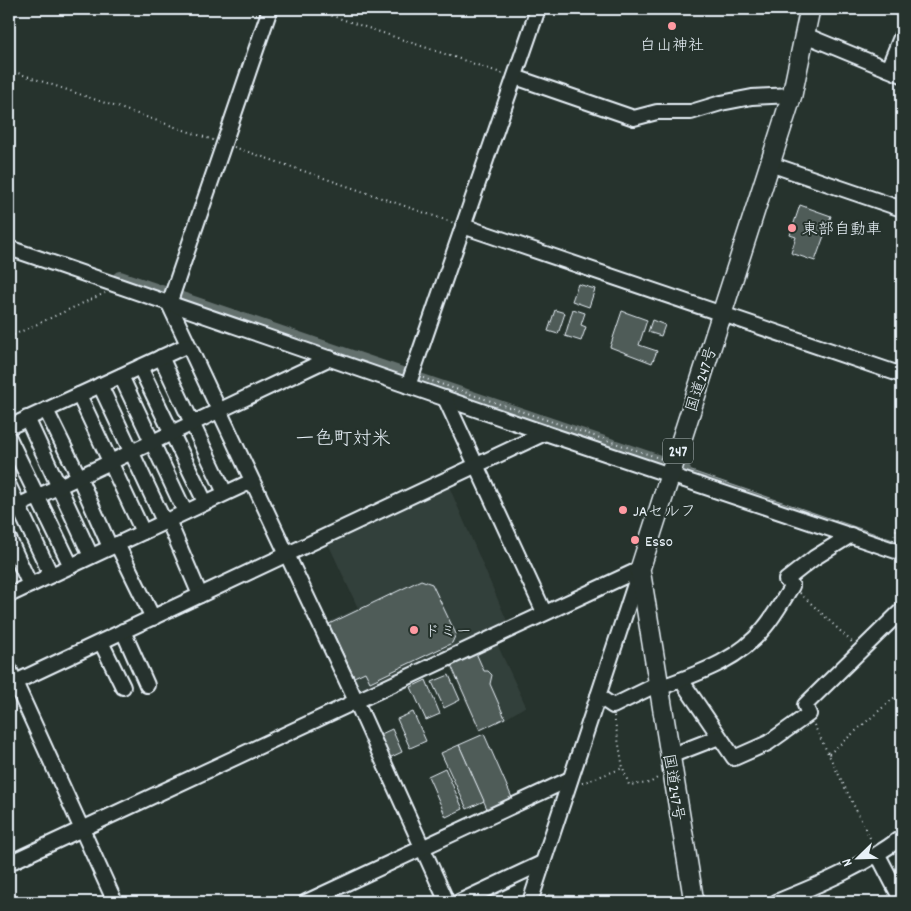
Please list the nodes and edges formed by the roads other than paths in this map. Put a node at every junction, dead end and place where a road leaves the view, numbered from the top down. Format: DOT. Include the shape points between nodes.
graph roads {
  1 [pos="270,9"];
  2 [pos="538,9"];
  3 [pos="810,9"];
  4 [pos="805,35"];
  5 [pos="902,35"];
  6 [pos="888,69"];
  7 [pos="902,75"];
  8 [pos="515,78"];
  9 [pos="792,95"];
  10 [pos="770,164"];
  11 [pos="902,209"];
  12 [pos="463,226"];
  13 [pos="9,248"];
  14 [pos="171,299"];
  15 [pos="721,315"];
  16 [pos="188,345"];
  17 [pos="161,357"];
  18 [pos="330,358"];
  19 [pos="140,367"];
  20 [pos="121,376"];
  21 [pos="902,376"];
  22 [pos="411,380"];
  23 [pos="100,386"];
  24 [pos="79,395"];
  25 [pos="446,398"];
  26 [pos="46,410"];
  27 [pos="219,411"];
  28 [pos="28,418"];
  29 [pos="192,424"];
  30 [pos="9,427"];
  31 [pos="545,433"];
  32 [pos="171,434"];
  33 [pos="9,438"];
  34 [pos="151,443"];
  35 [pos="132,452"];
  36 [pos="112,462"];
  37 [pos="476,467"];
  38 [pos="672,468"];
  39 [pos="79,477"];
  40 [pos="252,481"];
  41 [pos="9,486"];
  42 [pos="59,486"];
  43 [pos="225,493"];
  44 [pos="38,496"];
  45 [pos="205,502"];
  46 [pos="13,508"];
  47 [pos="185,512"];
  48 [pos="168,520"];
  49 [pos="143,532"];
  50 [pos="850,535"];
  51 [pos="9,539"];
  52 [pos="113,546"];
  53 [pos="896,551"];
  54 [pos="287,555"];
  55 [pos="91,556"];
  56 [pos="71,566"];
  57 [pos="640,569"];
  58 [pos="51,575"];
  59 [pos="30,585"];
  60 [pos="9,595"];
  61 [pos="200,595"];
  62 [pos="902,610"];
  63 [pos="544,612"];
  64 [pos="153,618"];
  65 [pos="123,632"];
  66 [pos="101,642"];
  67 [pos="9,669"];
  68 [pos="681,680"];
  69 [pos="12,684"];
  70 [pos="147,685"];
  71 [pos="659,686"];
  72 [pos="123,687"];
  73 [pos="598,696"];
  74 [pos="356,701"];
  75 [pos="719,737"];
  76 [pos="670,756"];
  77 [pos="569,784"];
  78 [pos="82,828"];
  79 [pos="902,837"];
  80 [pos="423,847"];
  81 [pos="878,855"];
  82 [pos="9,863"];
  83 [pos="542,863"];
  84 [pos="902,901"];
  85 [pos="116,902"];
  86 [pos="306,902"];
  87 [pos="447,902"];
  88 [pos="459,902"];
  89 [pos="530,902"];
  90 [pos="694,902"];
  91 [pos="776,902"];
  1 -- 14 [label="street"];
  2 -- 8 [label="street"];
  3 -- 4 [label="highway, 国道247号 / 247"];
  4 -- 6 [label="street"];
  4 -- 9 [label="highway, 国道247号 / 247"];
  5 -- 6 [label="street"];
  6 -- 7 [label="street"];
  8 -- 9 [label="street" via="634,118 657,112 691,112 752,97"];
  8 -- 12 [label="street"];
  9 -- 10 [label="highway, 国道247号 / 247"];
  10 -- 11 [label="street"];
  10 -- 15 [label="highway, 国道247号 / 247"];
  12 -- 15 [label="street"];
  12 -- 22 [label="street"];
  13 -- 14 [label="street" via="118,286"];
  14 -- 16 [label="street"];
  14 -- 18 [label="street"];
  15 -- 21 [label="street"];
  15 -- 38 [label="highway, 国道247号 / 247"];
  16 -- 17 [label="street"];
  16 -- 27 [label="street"];
  17 -- 19 [label="street"];
  17 -- 29 [label="street"];
  18 -- 22 [label="street"];
  18 -- 27 [label="street"];
  19 -- 20 [label="street"];
  19 -- 32 [label="street"];
  20 -- 23 [label="street"];
  20 -- 34 [label="street"];
  22 -- 25 [label="street"];
  23 -- 24 [label="street"];
  23 -- 35 [label="street"];
  24 -- 26 [label="street"];
  24 -- 36 [label="street"];
  25 -- 31 [label="street"];
  25 -- 37 [label="street"];
  26 -- 28 [label="street"];
  26 -- 39 [label="street"];
  27 -- 29 [label="street"];
  27 -- 40 [label="street"];
  28 -- 30 [label="street"];
  28 -- 42 [label="street"];
  29 -- 32 [label="street"];
  29 -- 43 [label="street"];
  31 -- 37 [label="street"];
  31 -- 38 [label="street"];
  32 -- 34 [label="street"];
  32 -- 45 [label="street"];
  33 -- 44 [label="street"];
  34 -- 35 [label="street"];
  34 -- 47 [label="street"];
  35 -- 36 [label="street"];
  35 -- 48 [label="street" via="162,518"];
  36 -- 39 [label="street"];
  36 -- 49 [label="street"];
  37 -- 54 [label="street"];
  37 -- 63 [label="street"];
  38 -- 50 [label="street"];
  38 -- 57 [label="highway, 国道247号 / 247"];
  39 -- 42 [label="street"];
  39 -- 52 [label="street"];
  40 -- 43 [label="street"];
  40 -- 54 [label="street"];
  41 -- 46 [label="street"];
  42 -- 44 [label="street"];
  42 -- 55 [label="street"];
  43 -- 45 [label="street"];
  44 -- 46 [label="street"];
  44 -- 56 [label="street"];
  45 -- 47 [label="street"];
  46 -- 58 [label="street"];
  47 -- 48 [label="street"];
  48 -- 49 [label="street"];
  48 -- 61 [label="street"];
  49 -- 52 [label="street"];
  50 -- 53 [label="street"];
  50 -- 68 [label="street" via="786,580 792,586 764,629 742,648 709,670"];
  51 -- 59 [label="street"];
  52 -- 55 [label="street"];
  52 -- 64 [label="street"];
  54 -- 61 [label="street"];
  54 -- 74 [label="street"];
  55 -- 56 [label="street"];
  56 -- 58 [label="street"];
  57 -- 63 [label="street"];
  57 -- 71 [label="highway, 国道247号 / 247"];
  57 -- 73 [label="street"];
  58 -- 59 [label="street"];
  59 -- 60 [label="street"];
  61 -- 64 [label="street"];
  62 -- 75 [label="street" via="805,705 809,714 768,743 734,758"];
  63 -- 74 [label="street"];
  64 -- 65 [label="street"];
  65 -- 66 [label="street"];
  65 -- 70 [label="street"];
  66 -- 69 [label="street"];
  66 -- 72 [label="street"];
  67 -- 69 [label="street"];
  68 -- 71 [label="street"];
  68 -- 75 [label="street"];
  69 -- 78 [label="street"];
  71 -- 73 [label="street" via="612,706"];
  71 -- 76 [label="highway, 国道247号 / 247"];
  73 -- 77 [label="street"];
  74 -- 78 [label="street"];
  74 -- 80 [label="street"];
  75 -- 76 [label="street"];
  76 -- 90 [label="highway, 国道247号 / 247"];
  77 -- 80 [label="street"];
  77 -- 83 [label="street"];
  78 -- 82 [label="street"];
  78 -- 85 [label="street"];
  79 -- 81 [label="street"];
  80 -- 86 [label="street"];
  80 -- 87 [label="street"];
  81 -- 84 [label="street"];
  81 -- 91 [label="street"];
  83 -- 88 [label="street"];
  83 -- 89 [label="street"];
}
